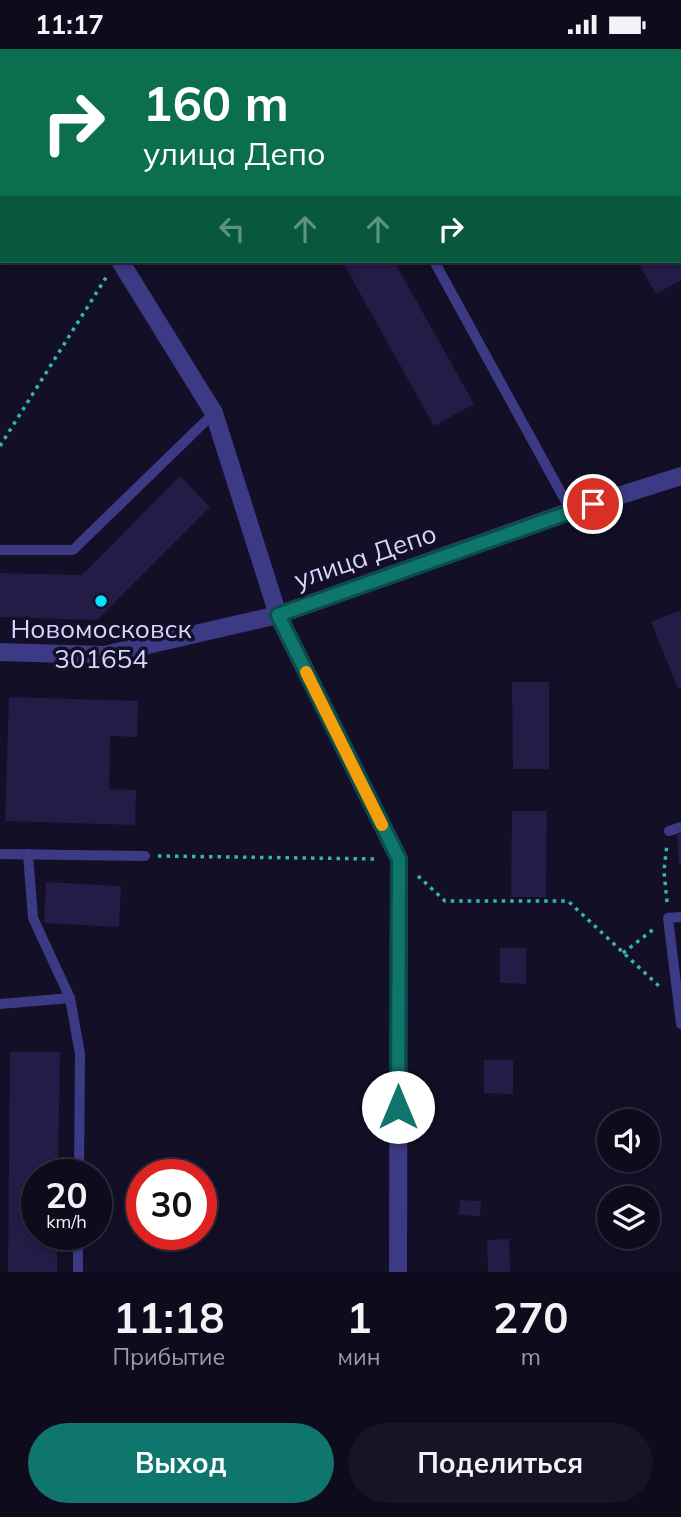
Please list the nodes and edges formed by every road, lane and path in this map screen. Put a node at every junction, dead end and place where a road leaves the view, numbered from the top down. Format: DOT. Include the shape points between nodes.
graph roads {
  1 [pos="435,263"];
  2 [pos="115,267"];
  3 [pos="214,413"];
  4 [pos="0,446"];
  5 [pos="681,476"];
  6 [pos="571,511"];
  7 [pos="0,550"];
  8 [pos="278,615"];
  9 [pos="0,652"];
  10 [pos="681,827"];
  11 [pos="668,831"];
  12 [pos="0,854"];
  13 [pos="29,855"];
  14 [pos="145,856"];
  15 [pos="399,859"];
  16 [pos="668,918"];
  17 [pos="681,918"];
  18 [pos="623,953"];
  19 [pos="70,998"];
  20 [pos="0,1004"];
  21 [pos="680,1006"];
  22 [pos="681,1024"];
  23 [pos="79,1159"];
  24 [pos="78,1250"];
  25 [pos="78,1272"];
  26 [pos="398,1272"];
  1 -- 6 [label="lane"];
  2 -- 3 [label="street, улица Депо"];
  2 -- 4 [label="path"];
  3 -- 7 [label="lane" via="73,550"];
  3 -- 8 [label="street, улица Депо"];
  5 -- 6 [label="street, улица Депо"];
  6 -- 8 [label="street, улица Депо"];
  8 -- 9 [label="street" via="104,655"];
  8 -- 15 [label="street"];
  10 -- 11 [label="lane"];
  11 -- 16 [label="path" via="664,871"];
  12 -- 13 [label="lane"];
  13 -- 14 [label="lane"];
  13 -- 19 [label="lane" via="33,918"];
  14 -- 15 [label="path"];
  15 -- 18 [label="path" via="445,901 568,901"];
  15 -- 26 [label="street"];
  16 -- 17 [label="lane"];
  16 -- 18 [label="path"];
  16 -- 21 [label="lane"];
  18 -- 21 [label="path"];
  19 -- 20 [label="lane"];
  19 -- 23 [label="lane" via="80,1054"];
  21 -- 22 [label="lane"];
  24 -- 25 [label="lane"];
}
